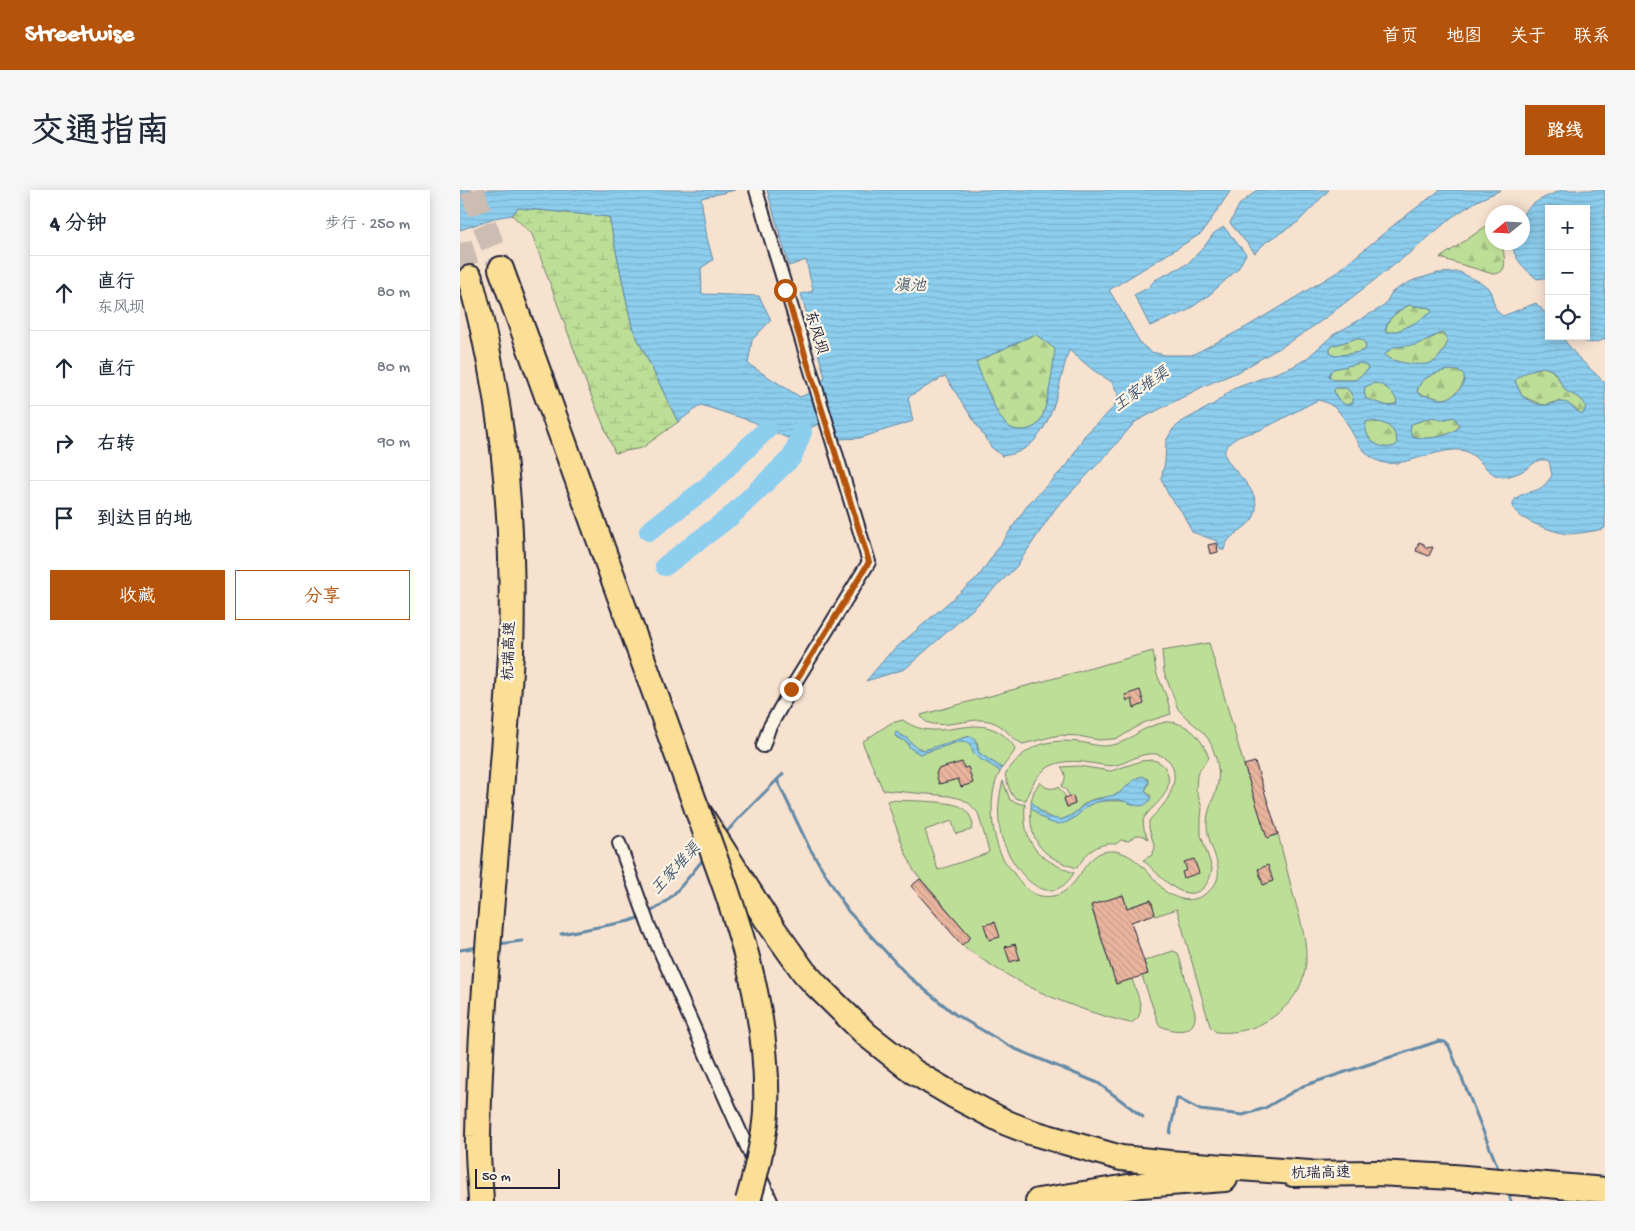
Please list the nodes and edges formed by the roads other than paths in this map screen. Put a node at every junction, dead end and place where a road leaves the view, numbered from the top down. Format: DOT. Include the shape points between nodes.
graph roads {
  1 [pos="756,190"];
  2 [pos="501,269"];
  3 [pos="470,278"];
  4 [pos="763,746"];
  5 [pos="697,809"];
  6 [pos="619,842"];
  7 [pos="483,1027"];
  8 [pos="460,1139"];
  9 [pos="1310,1173"];
  10 [pos="1602,1186"];
  11 [pos="481,1201"];
  12 [pos="748,1201"];
  13 [pos="771,1201"];
  14 [pos="1038,1201"];
  1 -- 4 [label="street, 东风坝" via="869,562 769,728"];
  2 -- 5 [label="highway"];
  3 -- 7 [label="highway, 杭瑞高速" via="484,331 505,450 512,576 511,653"];
  5 -- 9 [label="highway, bridge" via="804,972 868,1036 930,1082 1007,1123 1121,1158"];
  5 -- 12 [label="highway, bridge" via="732,902 756,993 764,1041 766,1113"];
  6 -- 13 [label="street" via="648,924"];
  7 -- 8 [label="highway" via="470,1106"];
  7 -- 11 [label="highway" via="478,1138"];
  9 -- 10 [label="highway, 杭瑞高速" via="1377,1173"];
  9 -- 14 [label="highway, 杭瑞高速" via="1141,1185"];
}
